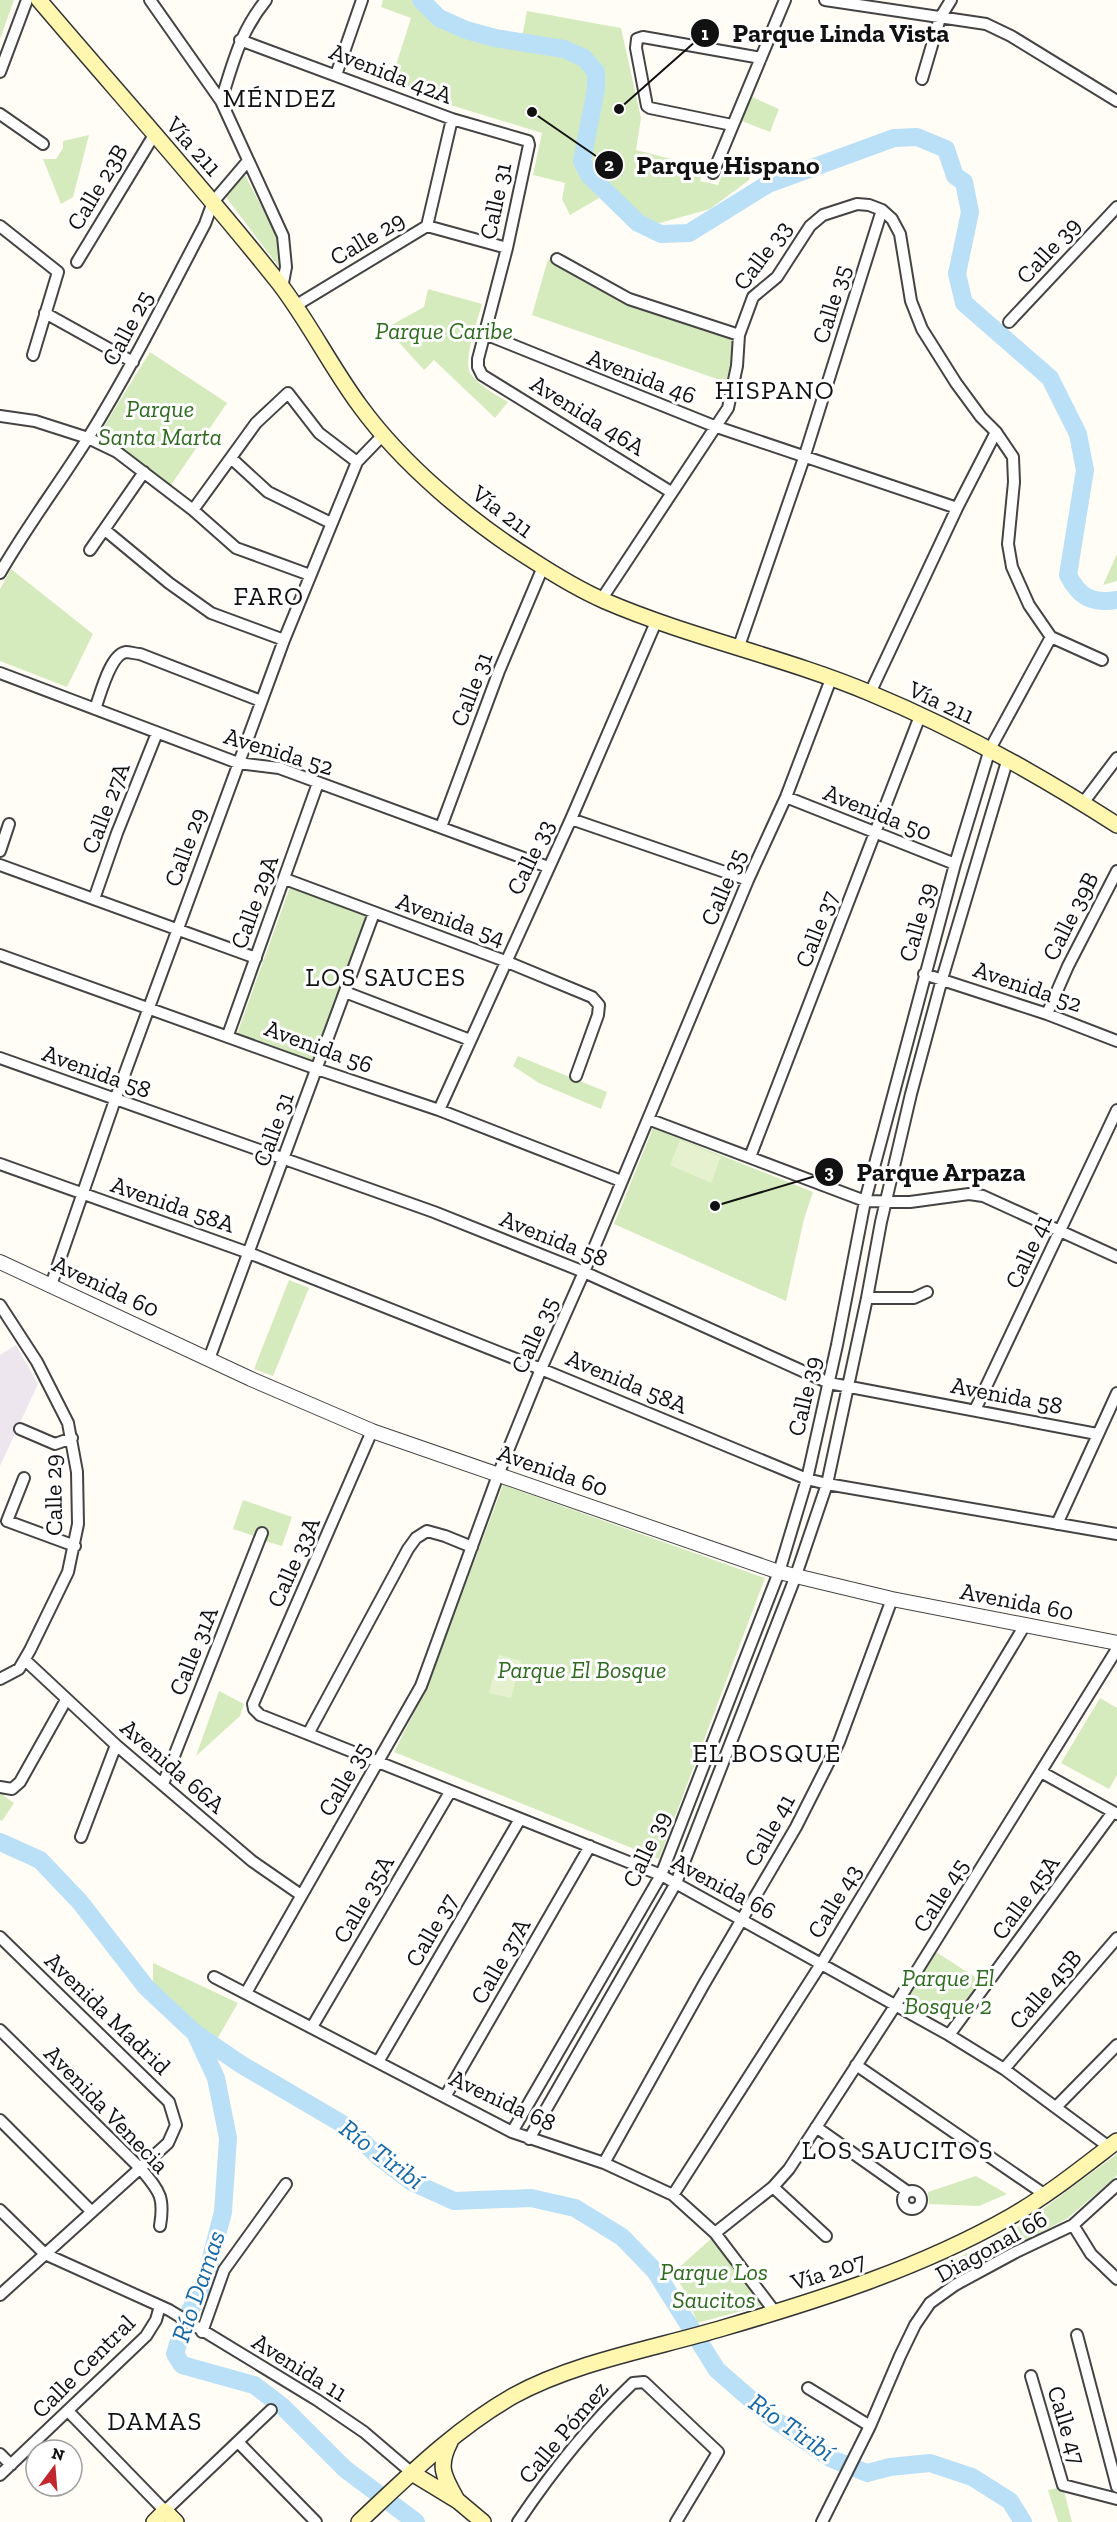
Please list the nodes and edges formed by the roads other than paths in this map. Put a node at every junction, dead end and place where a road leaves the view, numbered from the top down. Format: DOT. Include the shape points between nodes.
graph roads {
  1 [pos="27,0"];
  2 [pos="39,0"];
  3 [pos="150,0"];
  4 [pos="266,0"];
  5 [pos="362,0"];
  6 [pos="785,0"];
  7 [pos="825,0"];
  8 [pos="951,0"];
  9 [pos="940,18"];
  10 [pos="240,40"];
  11 [pos="761,58"];
  12 [pos="0,72"];
  13 [pos="336,75"];
  14 [pos="922,79"];
  15 [pos="221,101"];
  16 [pos="1117,101"];
  17 [pos="0,114"];
  18 [pos="452,119"];
  19 [pos="732,125"];
  20 [pos="154,135"];
  21 [pos="528,141"];
  22 [pos="43,144"];
  23 [pos="247,162"];
  24 [pos="713,173"];
  25 [pos="213,202"];
  26 [pos="1117,207"];
  27 [pos="882,210"];
  28 [pos="0,226"];
  29 [pos="427,226"];
  30 [pos="507,248"];
  31 [pos="557,259"];
  32 [pos="77,262"];
  33 [pos="282,288"];
  34 [pos="295,306"];
  35 [pos="45,313"];
  36 [pos="1009,322"];
  37 [pos="485,334"];
  38 [pos="739,334"];
  39 [pos="33,355"];
  40 [pos="133,362"];
  41 [pos="482,375"];
  42 [pos="0,416"];
  43 [pos="714,426"];
  44 [pos="996,432"];
  45 [pos="383,435"];
  46 [pos="88,438"];
  47 [pos="231,458"];
  48 [pos="804,458"];
  49 [pos="357,462"];
  50 [pos="144,472"];
  51 [pos="671,492"];
  52 [pos="957,508"];
  53 [pos="194,510"];
  54 [pos="331,523"];
  55 [pos="105,530"];
  56 [pos="90,550"];
  57 [pos="543,567"];
  58 [pos="0,573"];
  59 [pos="310,575"];
  60 [pos="601,600"];
  61 [pos="656,622"];
  62 [pos="1051,637"];
  63 [pos="284,640"];
  64 [pos="738,649"];
  65 [pos="1102,660"];
  66 [pos="0,673"];
  67 [pos="831,679"];
  68 [pos="870,693"];
  69 [pos="261,701"];
  70 [pos="95,709"];
  71 [pos="920,716"];
  72 [pos="157,733"];
  73 [pos="990,749"];
  74 [pos="1008,758"];
  75 [pos="1117,758"];
  76 [pos="238,762"];
  77 [pos="318,783"];
  78 [pos="786,797"];
  79 [pos="1083,803"];
  80 [pos="571,819"];
  81 [pos="9,824"];
  82 [pos="1117,825"];
  83 [pos="441,827"];
  84 [pos="876,834"];
  85 [pos="0,851"];
  86 [pos="955,864"];
  87 [pos="0,865"];
  88 [pos="548,867"];
  89 [pos="1117,871"];
  90 [pos="285,879"];
  91 [pos="748,880"];
  92 [pos="94,898"];
  93 [pos="374,913"];
  94 [pos="176,930"];
  95 [pos="0,955"];
  96 [pos="256,958"];
  97 [pos="505,961"];
  98 [pos="924,974"];
  99 [pos="942,979"];
  100 [pos="345,992"];
  101 [pos="150,1007"];
  102 [pos="1047,1014"];
  103 [pos="228,1035"];
  104 [pos="470,1040"];
  105 [pos="1117,1041"];
  106 [pos="0,1058"];
  107 [pos="317,1069"];
  108 [pos="576,1077"];
  109 [pos="115,1100"];
  110 [pos="439,1110"];
  111 [pos="1117,1110"];
  112 [pos="648,1119"];
  113 [pos="750,1156"];
  114 [pos="284,1159"];
  115 [pos="0,1164"];
  116 [pos="621,1181"];
  117 [pos="81,1194"];
  118 [pos="865,1201"];
  119 [pos="886,1202"];
  120 [pos="1061,1230"];
  121 [pos="249,1253"];
  122 [pos="1117,1257"];
  123 [pos="0,1262"];
  124 [pos="584,1272"];
  125 [pos="51,1285"];
  126 [pos="927,1292"];
  127 [pos="867,1298"];
  128 [pos="0,1305"];
  129 [pos="209,1359"];
  130 [pos="541,1369"];
  131 [pos="829,1383"];
  132 [pos="849,1387"];
  133 [pos="1117,1393"];
  134 [pos="975,1410"];
  135 [pos="20,1429"];
  136 [pos="372,1431"];
  137 [pos="1096,1434"];
  138 [pos="72,1438"];
  139 [pos="498,1475"];
  140 [pos="24,1478"];
  141 [pos="807,1479"];
  142 [pos="827,1484"];
  143 [pos="1057,1524"];
  144 [pos="262,1533"];
  145 [pos="1117,1533"];
  146 [pos="75,1546"];
  147 [pos="472,1547"];
  148 [pos="779,1572"];
  149 [pos="795,1578"];
  150 [pos="892,1599"];
  151 [pos="1025,1625"];
  152 [pos="1117,1643"];
  153 [pos="1117,1649"];
  154 [pos="25,1660"];
  155 [pos="0,1678"];
  156 [pos="66,1700"];
  157 [pos="254,1710"];
  158 [pos="308,1734"];
  159 [pos="116,1745"];
  160 [pos="378,1762"];
  161 [pos="1041,1772"];
  162 [pos="163,1784"];
  163 [pos="0,1787"];
  164 [pos="450,1792"];
  165 [pos="1115,1813"];
  166 [pos="520,1819"];
  167 [pos="81,1837"];
  168 [pos="590,1846"];
  169 [pos="661,1875"];
  170 [pos="676,1883"];
  171 [pos="301,1895"];
  172 [pos="742,1918"];
  173 [pos="0,1937"];
  174 [pos="1117,1938"];
  175 [pos="821,1965"];
  176 [pos="214,1977"];
  177 [pos="246,1993"];
  178 [pos="895,2006"];
  179 [pos="312,2027"];
  180 [pos="0,2030"];
  181 [pos="949,2035"];
  182 [pos="1117,2044"];
  183 [pos="378,2062"];
  184 [pos="856,2065"];
  185 [pos="1004,2069"];
  186 [pos="445,2097"];
  187 [pos="1057,2106"];
  188 [pos="0,2120"];
  189 [pos="816,2127"];
  190 [pos="512,2132"];
  191 [pos="529,2139"];
  192 [pos="1113,2144"];
  193 [pos="604,2163"];
  194 [pos="141,2169"];
  195 [pos="286,2184"];
  196 [pos="1117,2185"];
  197 [pos="773,2187"];
  198 [pos="908,2192"];
  199 [pos="673,2194"];
  200 [pos="1044,2194"];
  201 [pos="0,2210"];
  202 [pos="92,2212"];
  203 [pos="1073,2225"];
  204 [pos="160,2226"];
  205 [pos="715,2233"];
  206 [pos="826,2236"];
  207 [pos="45,2254"];
  208 [pos="1117,2279"];
  209 [pos="0,2295"];
  210 [pos="164,2308"];
  211 [pos="775,2312"];
  212 [pos="198,2330"];
  213 [pos="1077,2335"];
  214 [pos="1031,2376"];
  215 [pos="808,2388"];
  216 [pos="271,2410"];
  217 [pos="68,2411"];
  218 [pos="870,2426"];
  219 [pos="452,2437"];
  220 [pos="238,2442"];
  221 [pos="0,2454"];
  222 [pos="11,2464"];
  223 [pos="412,2473"];
  224 [pos="0,2475"];
  225 [pos="1117,2487"];
  226 [pos="1117,2499"];
  227 [pos="458,2501"];
  228 [pos="171,2517"];
  229 [pos="364,2517"];
  230 [pos="154,2522"];
  231 [pos="316,2522"];
  232 [pos="483,2522"];
  233 [pos="518,2522"];
  234 [pos="676,2522"];
  235 [pos="822,2522"];
  1 -- 12 [label="street"];
  2 -- 20 [label="main road, Vía 211"];
  3 -- 15 [label="street"];
  4 -- 10 [label="street"];
  5 -- 13 [label="street"];
  6 -- 11 [label="street"];
  7 -- 9 [label="street"];
  8 -- 9 [label="street"];
  9 -- 14 [label="street"];
  9 -- 16 [label="street" via="986,24"];
  10 -- 13 [label="street, Avenida 42A"];
  10 -- 15 [label="street"];
  11 -- 19 [label="street"];
  11 -- 19 [label="street" via="637,39 647,106"];
  13 -- 18 [label="street, Avenida 42A"];
  15 -- 23 [label="street"];
  17 -- 22 [label="street"];
  18 -- 21 [label="street, Avenida 42A"];
  18 -- 29 [label="street, Calle 29"];
  19 -- 24 [label="street"];
  20 -- 25 [label="main road, Vía 211"];
  20 -- 32 [label="street, Calle 23B"];
  21 -- 30 [label="street, Calle 31"];
  23 -- 25 [label="street, Calle 25"];
  23 -- 33 [label="street" via="283,236 286,267"];
  25 -- 33 [label="main road, Vía 211"];
  25 -- 40 [label="street, Calle 25" via="205,225"];
  26 -- 36 [label="street, Calle 39"];
  27 -- 38 [label="street, Calle 33" via="857,204 823,215 810,226 777,277 753,297"];
  27 -- 44 [label="street" via="900,234 910,301 922,329 956,383"];
  27 -- 48 [label="street, Calle 35"];
  28 -- 35 [label="street" via="58,272"];
  29 -- 30 [label="street"];
  29 -- 34 [label="street, Calle 29"];
  30 -- 37 [label="street, Calle 31"];
  31 -- 38 [label="street" via="629,299"];
  33 -- 34 [label="main road, Vía 211"];
  34 -- 45 [label="main road, Vía 211" via="360,407"];
  35 -- 39 [label="street"];
  35 -- 40 [label="street"];
  37 -- 41 [label="street, Calle 31" via="478,359"];
  37 -- 43 [label="street, Avenida 46"];
  38 -- 43 [label="street, Calle 33" via="733,390 728,408"];
  40 -- 46 [label="street, Calle 25"];
  41 -- 51 [label="street, Avenida 46A"];
  42 -- 46 [label="street" via="35,421"];
  43 -- 48 [label="street, Avenida 46"];
  43 -- 51 [label="street, Calle 33"];
  44 -- 52 [label="street"];
  44 -- 62 [label="street" via="1013,457 1008,525 1012,567 1029,605"];
  45 -- 49 [label="street, Calle 29"];
  45 -- 57 [label="main road, Vía 211" via="421,474 478,522"];
  46 -- 50 [label="street" via="117,452"];
  46 -- 58 [label="street, Calle 25"];
  47 -- 49 [label="street" via="256,423 288,393 319,433"];
  47 -- 53 [label="street"];
  47 -- 54 [label="street" via="268,492"];
  48 -- 52 [label="street, Avenida 46"];
  48 -- 64 [label="street, Calle 35"];
  49 -- 54 [label="street, Calle 29"];
  50 -- 53 [label="street"];
  50 -- 55 [label="street"];
  51 -- 60 [label="street, Calle 33"];
  52 -- 68 [label="street"];
  53 -- 59 [label="street" via="236,548"];
  54 -- 59 [label="street, Calle 29"];
  55 -- 56 [label="street"];
  55 -- 63 [label="street" via="211,612"];
  57 -- 60 [label="main road, Vía 211"];
  57 -- 83 [label="street, Calle 31"];
  59 -- 63 [label="street, Calle 29"];
  60 -- 61 [label="main road, Vía 211"];
  61 -- 64 [label="main road, Vía 211"];
  61 -- 80 [label="street, Calle 33"];
  62 -- 65 [label="street"];
  62 -- 73 [label="street, Calle 39"];
  63 -- 69 [label="street, Calle 29"];
  64 -- 67 [label="main road, Vía 211"];
  66 -- 70 [label="street, Avenida 52"];
  67 -- 68 [label="main road, Vía 211"];
  67 -- 78 [label="street, Calle 35"];
  68 -- 71 [label="main road, Vía 211"];
  69 -- 70 [label="street" via="140,654 125,652 112,664"];
  69 -- 76 [label="street, Calle 29"];
  70 -- 72 [label="street, Avenida 52"];
  71 -- 73 [label="main road, Vía 211"];
  71 -- 84 [label="street, Calle 37"];
  72 -- 76 [label="street, Avenida 52"];
  72 -- 92 [label="street, Calle 27A"];
  73 -- 74 [label="main road, Vía 211"];
  73 -- 86 [label="street, Calle 39"];
  74 -- 79 [label="main road, Vía 211"];
  74 -- 99 [label="street, Calle 39"];
  75 -- 79 [label="street"];
  76 -- 77 [label="street, Avenida 52" via="279,768"];
  76 -- 94 [label="street, Calle 29"];
  77 -- 83 [label="street, Avenida 52"];
  77 -- 90 [label="street, Calle 29A"];
  78 -- 84 [label="street, Avenida 50"];
  78 -- 91 [label="street, Calle 35"];
  79 -- 82 [label="main road, Vía 211"];
  80 -- 88 [label="street, Calle 33"];
  80 -- 91 [label="street"];
  81 -- 85 [label="street"];
  83 -- 88 [label="street, Avenida 52"];
  84 -- 86 [label="street, Avenida 50"];
  84 -- 113 [label="street, Calle 37"];
  86 -- 98 [label="street, Calle 39"];
  87 -- 92 [label="street"];
  88 -- 97 [label="street, Calle 33"];
  89 -- 102 [label="street, Calle 39B"];
  90 -- 93 [label="street, Avenida 54"];
  90 -- 96 [label="street, Calle 29A"];
  91 -- 112 [label="street, Calle 35"];
  92 -- 94 [label="street"];
  93 -- 97 [label="street, Avenida 54"];
  93 -- 100 [label="street, Calle 31"];
  94 -- 96 [label="street"];
  94 -- 101 [label="street, Calle 29"];
  95 -- 101 [label="street, Avenida 56"];
  96 -- 103 [label="street, Calle 29A"];
  97 -- 104 [label="street, Calle 33"];
  97 -- 108 [label="street, Avenida 54" via="592,997 599,1005"];
  98 -- 99 [label="street, Avenida 52"];
  98 -- 118 [label="street, Calle 39"];
  99 -- 102 [label="street, Avenida 52"];
  99 -- 119 [label="street, Calle 39"];
  100 -- 104 [label="street"];
  100 -- 107 [label="street, Calle 31"];
  101 -- 103 [label="street, Avenida 56"];
  101 -- 109 [label="street, Calle 29"];
  102 -- 105 [label="street, Avenida 52"];
  103 -- 107 [label="street, Avenida 56"];
  104 -- 110 [label="street, Calle 33"];
  106 -- 109 [label="street, Avenida 58"];
  107 -- 110 [label="street, Avenida 56"];
  107 -- 114 [label="street, Calle 31"];
  109 -- 114 [label="street, Avenida 58"];
  109 -- 117 [label="street, Calle 29"];
  110 -- 116 [label="street, Avenida 56"];
  111 -- 120 [label="street, Calle 41"];
  112 -- 113 [label="street"];
  112 -- 116 [label="street, Calle 35"];
  113 -- 118 [label="street"];
  114 -- 121 [label="street, Calle 31"];
  114 -- 124 [label="street, Avenida 58" via="434,1212"];
  115 -- 117 [label="street, Avenida 58A"];
  116 -- 124 [label="street, Calle 35"];
  117 -- 121 [label="street, Avenida 58A"];
  117 -- 125 [label="street, Calle 29"];
  118 -- 119 [label="street"];
  118 -- 131 [label="street, Calle 39"];
  119 -- 120 [label="street" via="969,1194 998,1201"];
  119 -- 127 [label="street, Calle 39"];
  120 -- 122 [label="street"];
  120 -- 134 [label="street, Calle 41"];
  121 -- 129 [label="street, Calle 31"];
  121 -- 130 [label="street, Avenida 58A"];
  123 -- 125 [label="street, Avenida 60"];
  124 -- 130 [label="street, Calle 35"];
  124 -- 131 [label="street, Avenida 58"];
  125 -- 129 [label="street, Avenida 60"];
  126 -- 127 [label="street" via="914,1298"];
  127 -- 132 [label="street, Calle 39"];
  128 -- 138 [label="street, Calle 29" via="56,1396"];
  129 -- 136 [label="street, Avenida 60"];
  130 -- 139 [label="street, Calle 35"];
  130 -- 141 [label="street, Avenida 58A"];
  131 -- 132 [label="street, Avenida 58"];
  131 -- 141 [label="street, Calle 39"];
  132 -- 134 [label="street, Avenida 58"];
  132 -- 142 [label="street, Calle 39"];
  133 -- 137 [label="street"];
  134 -- 137 [label="street, Avenida 58"];
  135 -- 138 [label="street" via="55,1444"];
  136 -- 139 [label="street, Avenida 60"];
  136 -- 157 [label="street, Calle 33A" via="253,1704"];
  137 -- 143 [label="street"];
  138 -- 146 [label="street, Calle 29" via="77,1472"];
  139 -- 147 [label="street, Calle 35"];
  139 -- 148 [label="street, Avenida 60"];
  140 -- 146 [label="street" via="7,1521"];
  141 -- 142 [label="street, Avenida 58A"];
  141 -- 148 [label="street, Calle 39"];
  142 -- 143 [label="street, Avenida 58A"];
  142 -- 149 [label="street, Calle 39"];
  143 -- 145 [label="street, Avenida 58A"];
  144 -- 162 [label="street, Calle 31A"];
  146 -- 154 [label="street, Calle 29" via="62,1586"];
  147 -- 158 [label="street" via="427,1532 416,1538"];
  147 -- 160 [label="street, Calle 35" via="421,1686"];
  148 -- 149 [label="street, Avenida 60"];
  148 -- 169 [label="street, Calle 39"];
  149 -- 150 [label="street, Avenida 60"];
  149 -- 170 [label="street, Calle 39"];
  150 -- 151 [label="street, Avenida 60"];
  150 -- 172 [label="street, Calle 41" via="839,1742 796,1827"];
  151 -- 152 [label="street, Avenida 60"];
  151 -- 175 [label="street, Calle 43"];
  153 -- 161 [label="street, Calle 45"];
  154 -- 155 [label="street, Calle 29" via="19,1669"];
  154 -- 156 [label="street, Avenida 66A"];
  156 -- 159 [label="street, Avenida 66A"];
  156 -- 163 [label="street" via="20,1782 12,1789"];
  157 -- 158 [label="street, Avenida 66"];
  158 -- 160 [label="street, Avenida 66"];
  159 -- 162 [label="street, Avenida 66A"];
  159 -- 167 [label="street"];
  160 -- 164 [label="street, Avenida 66"];
  160 -- 171 [label="street, Calle 35"];
  161 -- 165 [label="street"];
  161 -- 178 [label="street, Calle 45"];
  162 -- 171 [label="street, Avenida 66A" via="252,1861"];
  164 -- 166 [label="street, Avenida 66"];
  164 -- 179 [label="street, Calle 35A"];
  165 -- 181 [label="street, Calle 45A"];
  166 -- 168 [label="street, Avenida 66"];
  166 -- 183 [label="street, Calle 37"];
  168 -- 169 [label="street, Avenida 66"];
  168 -- 186 [label="street, Calle 37A"];
  169 -- 170 [label="street, Avenida 66"];
  169 -- 190 [label="street, Calle 39"];
  170 -- 172 [label="street, Avenida 66"];
  170 -- 191 [label="street, Calle 39"];
  171 -- 177 [label="street, Calle 35"];
  172 -- 175 [label="street, Avenida 66"];
  172 -- 193 [label="street, Calle 41"];
  173 -- 194 [label="street, Avenida Madrid" via="169,2102 176,2125 168,2143"];
  174 -- 185 [label="street, Calle 45B"];
  175 -- 178 [label="street, Avenida 66"];
  175 -- 199 [label="street, Calle 43"];
  176 -- 177 [label="street, Avenida 68"];
  177 -- 179 [label="street, Avenida 68"];
  178 -- 181 [label="street, Avenida 66"];
  178 -- 184 [label="street, Calle 45"];
  179 -- 183 [label="street, Avenida 68"];
  180 -- 194 [label="street, Avenida Venecia"];
  181 -- 185 [label="street, Avenida 66"];
  182 -- 187 [label="street"];
  183 -- 186 [label="street, Avenida 68"];
  184 -- 189 [label="street, Calle 45"];
  184 -- 200 [label="street"];
  185 -- 187 [label="street, Avenida 66"];
  186 -- 190 [label="street, Avenida 68"];
  187 -- 192 [label="street, Avenida 66"];
  188 -- 202 [label="street"];
  189 -- 197 [label="street, Calle 45"];
  189 -- 198 [label="street"];
  190 -- 191 [label="street, Avenida 68"];
  191 -- 193 [label="street, Avenida 68"];
  192 -- 200 [label="main road, Vía 207"];
  193 -- 199 [label="street, Avenida 68"];
  194 -- 202 [label="street"];
  194 -- 204 [label="street, Avenida Venecia" via="162,2198"];
  195 -- 212 [label="street" via="224,2270"];
  196 -- 203 [label="street, Diagonal 66"];
  197 -- 205 [label="street, Calle 45"];
  197 -- 206 [label="street"];
  199 -- 205 [label="street, Avenida 68"];
  200 -- 211 [label="main road, Vía 207" via="1003,2221 902,2270"];
  201 -- 207 [label="street"];
  202 -- 207 [label="street"];
  203 -- 208 [label="street" via="1091,2254"];
  203 -- 218 [label="street, Diagonal 66" via="955,2285 930,2304 915,2325"];
  205 -- 211 [label="street, Avenida 68"];
  207 -- 209 [label="street"];
  207 -- 210 [label="street, Avenida 11"];
  210 -- 212 [label="street, Avenida 11"];
  210 -- 217 [label="street, Calle Central" via="146,2336"];
  211 -- 219 [label="main road, Vía 207" via="553,2378 514,2395"];
  212 -- 223 [label="street, Avenida 11" via="317,2400 364,2432"];
  213 -- 225 [label="street"];
  214 -- 226 [label="street, Calle 47" via="1064,2485"];
  215 -- 218 [label="street"];
  216 -- 220 [label="street"];
  217 -- 222 [label="street, Calle Central"];
  217 -- 228 [label="street"];
  218 -- 235 [label="street, Diagonal 66"];
  219 -- 223 [label="main road, Vía 207"];
  219 -- 227 [label="main road" via="442,2466"];
  220 -- 228 [label="street"];
  220 -- 231 [label="street"];
  221 -- 222 [label="street"];
  222 -- 224 [label="street, Calle Central"];
  223 -- 227 [label="main road"];
  223 -- 229 [label="main road, Vía 207"];
  227 -- 232 [label="main road"];
  228 -- 230 [label="main road"];
  233 -- 234 [label="street, Calle Pómez" via="597,2417 638,2381 644,2382 718,2452"];
}
